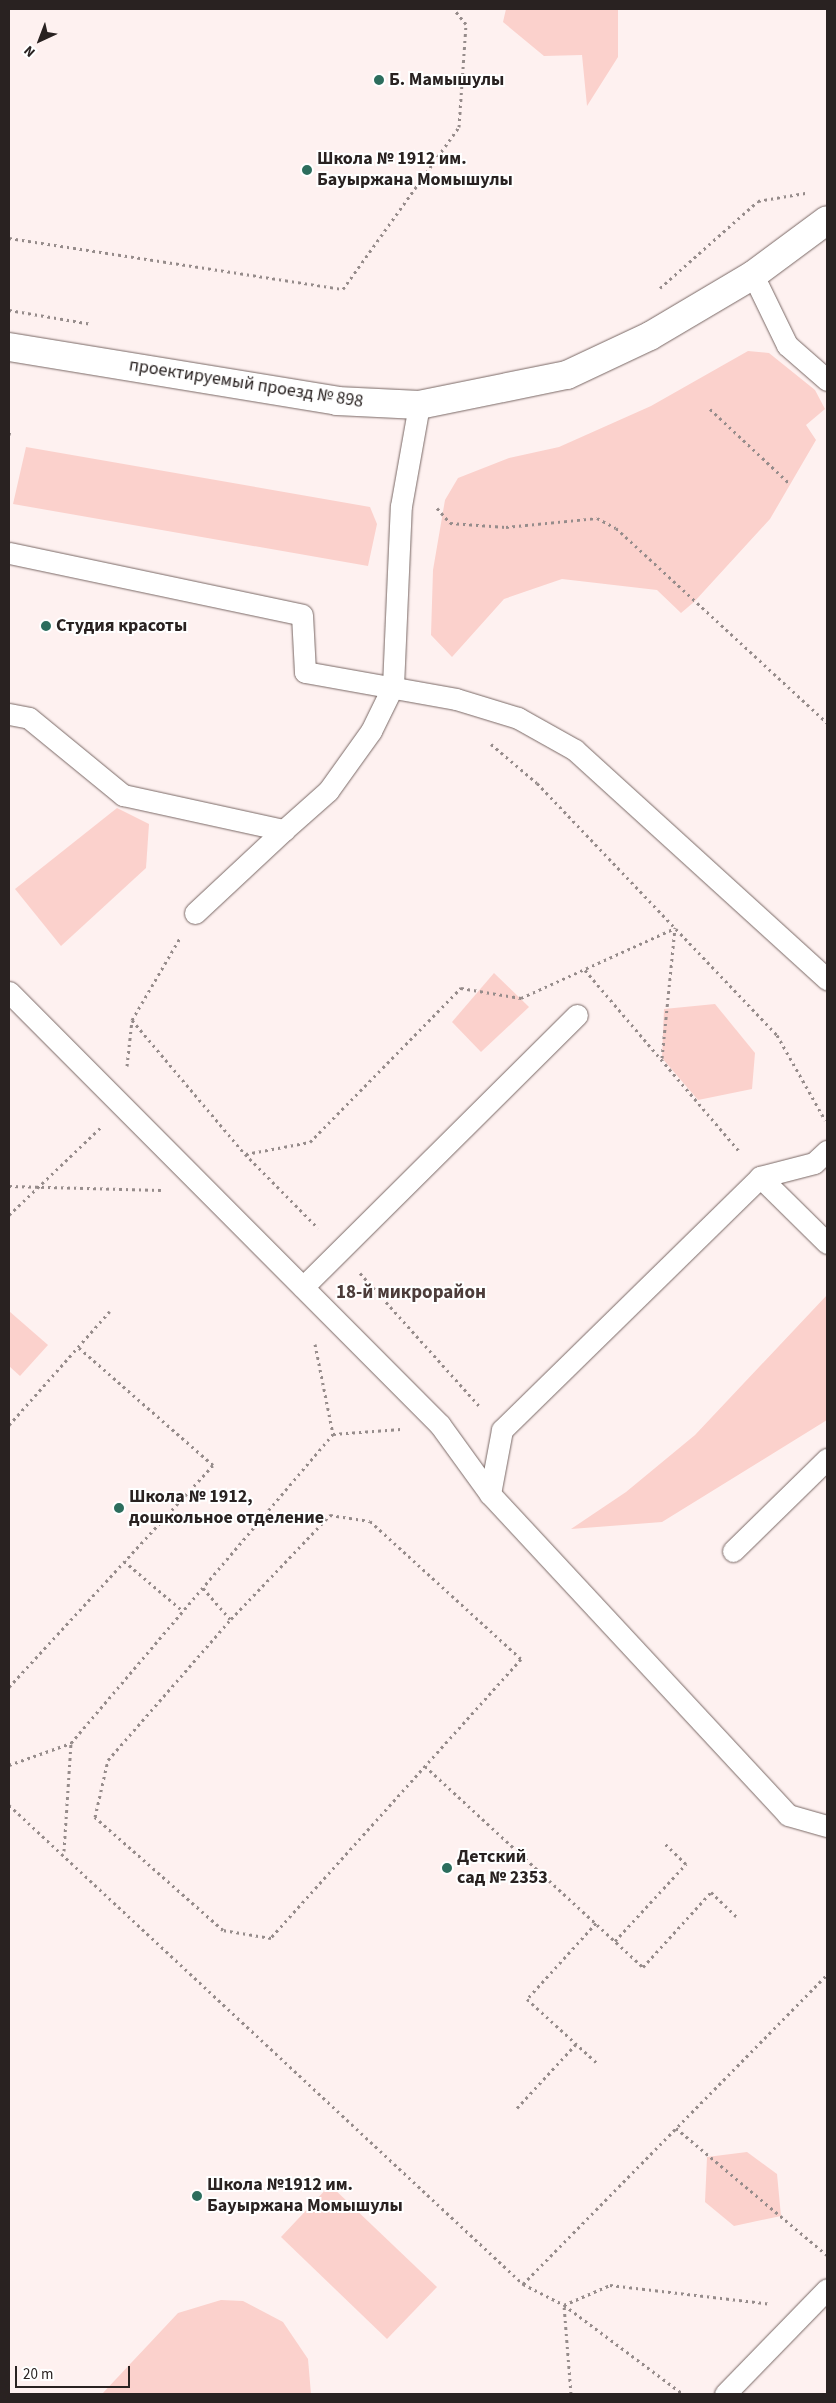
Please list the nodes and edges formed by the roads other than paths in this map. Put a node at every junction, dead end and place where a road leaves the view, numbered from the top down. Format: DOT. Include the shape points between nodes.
graph roads {
  1 [pos="827,220"];
  2 [pos="753,275"];
  3 [pos="9,347"];
  4 [pos="827,380"];
  5 [pos="419,405"];
  6 [pos="9,553"];
  7 [pos="392,686"];
  8 [pos="9,714"];
  9 [pos="284,830"];
  10 [pos="195,913"];
  11 [pos="827,979"];
  12 [pos="9,992"];
  13 [pos="577,1015"];
  14 [pos="827,1151"];
  15 [pos="760,1177"];
  16 [pos="827,1243"];
  17 [pos="303,1287"];
  18 [pos="827,1460"];
  19 [pos="490,1494"];
  20 [pos="733,1551"];
  21 [pos="827,1826"];
  22 [pos="827,2289"];
  23 [pos="725,2394"];
  1 -- 2 [label="main road, проектируемый проезд № 898"];
  2 -- 4 [label="lane" via="787,345"];
  2 -- 5 [label="main road, проектируемый проезд № 898" via="650,336 567,375"];
  3 -- 5 [label="main road, проектируемый проезд № 898" via="337,401"];
  5 -- 7 [label="lane" via="401,506"];
  6 -- 7 [label="lane" via="302,615 305,672"];
  7 -- 9 [label="lane" via="371,731 328,791"];
  7 -- 11 [label="lane" via="518,718 576,750"];
  8 -- 9 [label="lane" via="29,718 123,795"];
  9 -- 10 [label="lane"];
  12 -- 17 [label="lane"];
  13 -- 17 [label="lane"];
  14 -- 15 [label="lane" via="814,1163"];
  15 -- 16 [label="lane"];
  15 -- 19 [label="lane" via="502,1430"];
  17 -- 19 [label="lane" via="440,1425"];
  18 -- 20 [label="lane"];
  19 -- 21 [label="lane" via="788,1815"];
  22 -- 23 [label="lane"];
}
